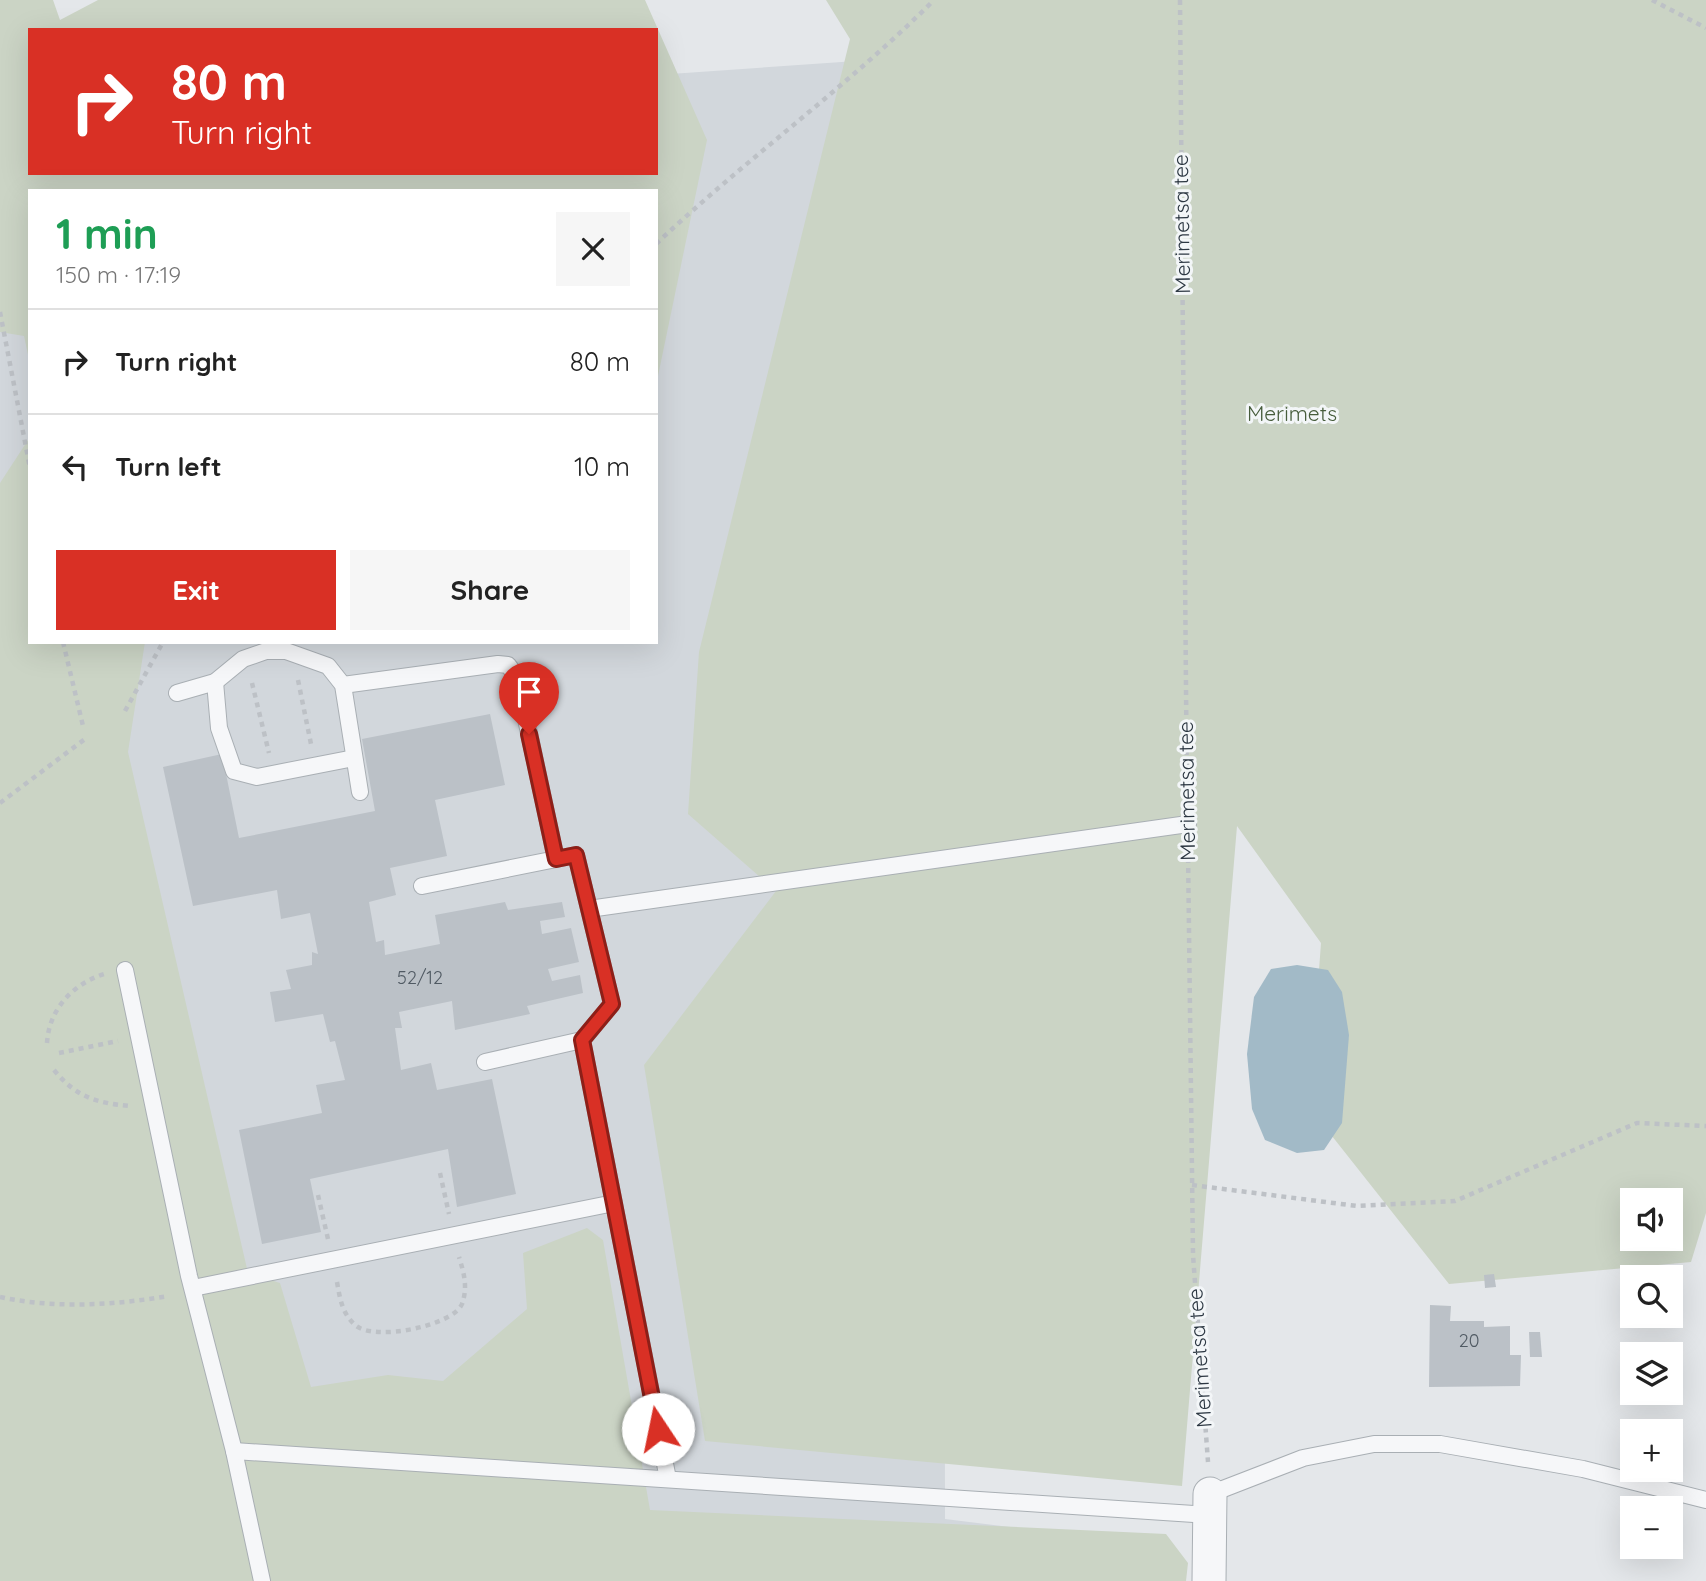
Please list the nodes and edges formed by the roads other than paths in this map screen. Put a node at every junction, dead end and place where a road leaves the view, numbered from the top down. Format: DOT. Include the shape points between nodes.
graph roads {
  1 [pos="215,682"];
  2 [pos="343,685"];
  3 [pos="177,693"];
  4 [pos="354,758"];
  5 [pos="360,792"];
  6 [pos="1188,824"];
  7 [pos="556,859"];
  8 [pos="422,886"];
  9 [pos="589,909"];
  10 [pos="125,970"];
  11 [pos="582,1040"];
  12 [pos="485,1062"];
  13 [pos="614,1203"];
  14 [pos="193,1290"];
  15 [pos="234,1451"];
  16 [pos="668,1479"];
  17 [pos="1706,1500"];
  18 [pos="1210,1504"];
  19 [pos="262,1581"];
  20 [pos="1209,1581"];
  1 -- 2 [label="lane" via="247,658 266,652 293,653 328,666"];
  1 -- 3 [label="lane"];
  1 -- 4 [label="lane" via="219,728 234,771 257,777"];
  2 -- 4 [label="lane"];
  2 -- 7 [label="lane" via="508,665 517,677"];
  4 -- 5 [label="lane"];
  6 -- 9 [label="lane"];
  7 -- 8 [label="lane"];
  7 -- 9 [label="lane" via="576,855"];
  9 -- 11 [label="lane" via="612,1004"];
  10 -- 14 [label="lane"];
  11 -- 12 [label="lane"];
  11 -- 13 [label="lane"];
  13 -- 14 [label="lane"];
  13 -- 16 [label="lane"];
  14 -- 15 [label="lane"];
  15 -- 16 [label="lane"];
  15 -- 19 [label="lane"];
  16 -- 18 [label="lane"];
  17 -- 18 [label="lane" via="1583,1469 1440,1444 1374,1444 1303,1458"];
  18 -- 20 [label="street"];
}
